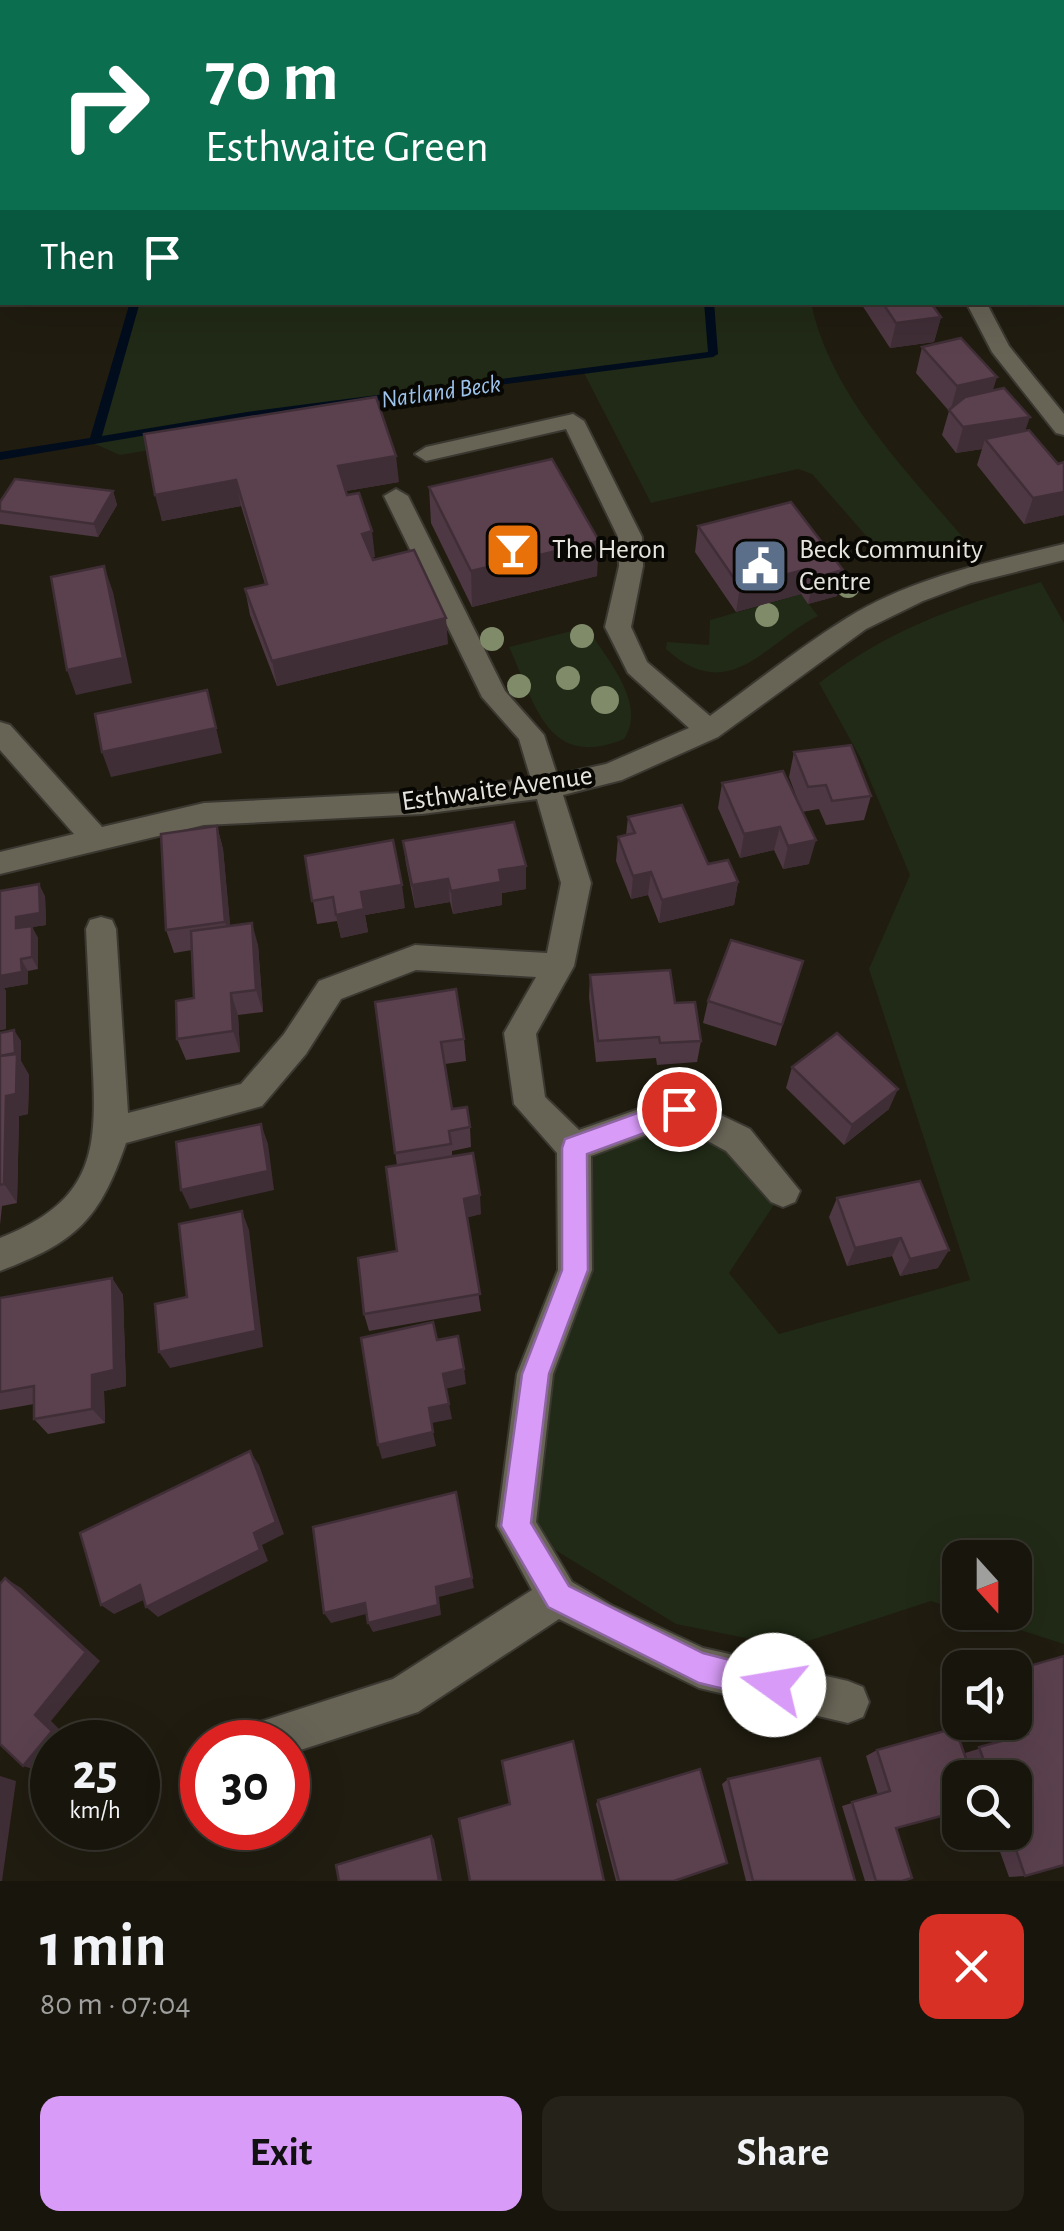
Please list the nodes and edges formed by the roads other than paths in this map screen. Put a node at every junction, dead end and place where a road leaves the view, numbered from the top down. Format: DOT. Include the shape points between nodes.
graph roads {
  1 [pos="978,305"];
  2 [pos="1064,428"];
  3 [pos="426,454"];
  4 [pos="396,496"];
  5 [pos="1064,552"];
  6 [pos="710,730"];
  7 [pos="0,732"];
  8 [pos="550,787"];
  9 [pos="94,837"];
  10 [pos="0,863"];
  11 [pos="100,930"];
  12 [pos="560,966"];
  13 [pos="113,1132"];
  14 [pos="574,1148"];
  15 [pos="783,1191"];
  16 [pos="0,1254"];
  17 [pos="558,1596"];
  18 [pos="848,1702"];
  19 [pos="310,1726"];
  1 -- 2 [label="street" via="999,348"];
  3 -- 6 [label="street" via="573,422 630,537 632,566 618,627 637,666"];
  4 -- 8 [label="street" via="496,697 531,735"];
  5 -- 6 [label="street, Esthwaite Avenue" via="964,576 857,623"];
  6 -- 8 [label="street, Esthwaite Avenue" via="612,773"];
  7 -- 9 [label="street"];
  8 -- 9 [label="street, Esthwaite Avenue" via="422,803 204,814"];
  8 -- 12 [label="street" via="576,883"];
  9 -- 10 [label="street, Esthwaite Avenue"];
  11 -- 13 [label="street"];
  12 -- 13 [label="street" via="415,957 330,990 250,1096"];
  12 -- 14 [label="street" via="520,1032 530,1104"];
  13 -- 16 [label="street" via="90,1197 55,1233"];
  14 -- 15 [label="street" via="679,1109 738,1140"];
  14 -- 17 [label="street" via="575,1270 536,1374 516,1526"];
  17 -- 18 [label="street" via="699,1668"];
  17 -- 19 [label="street" via="403,1696"];
}
